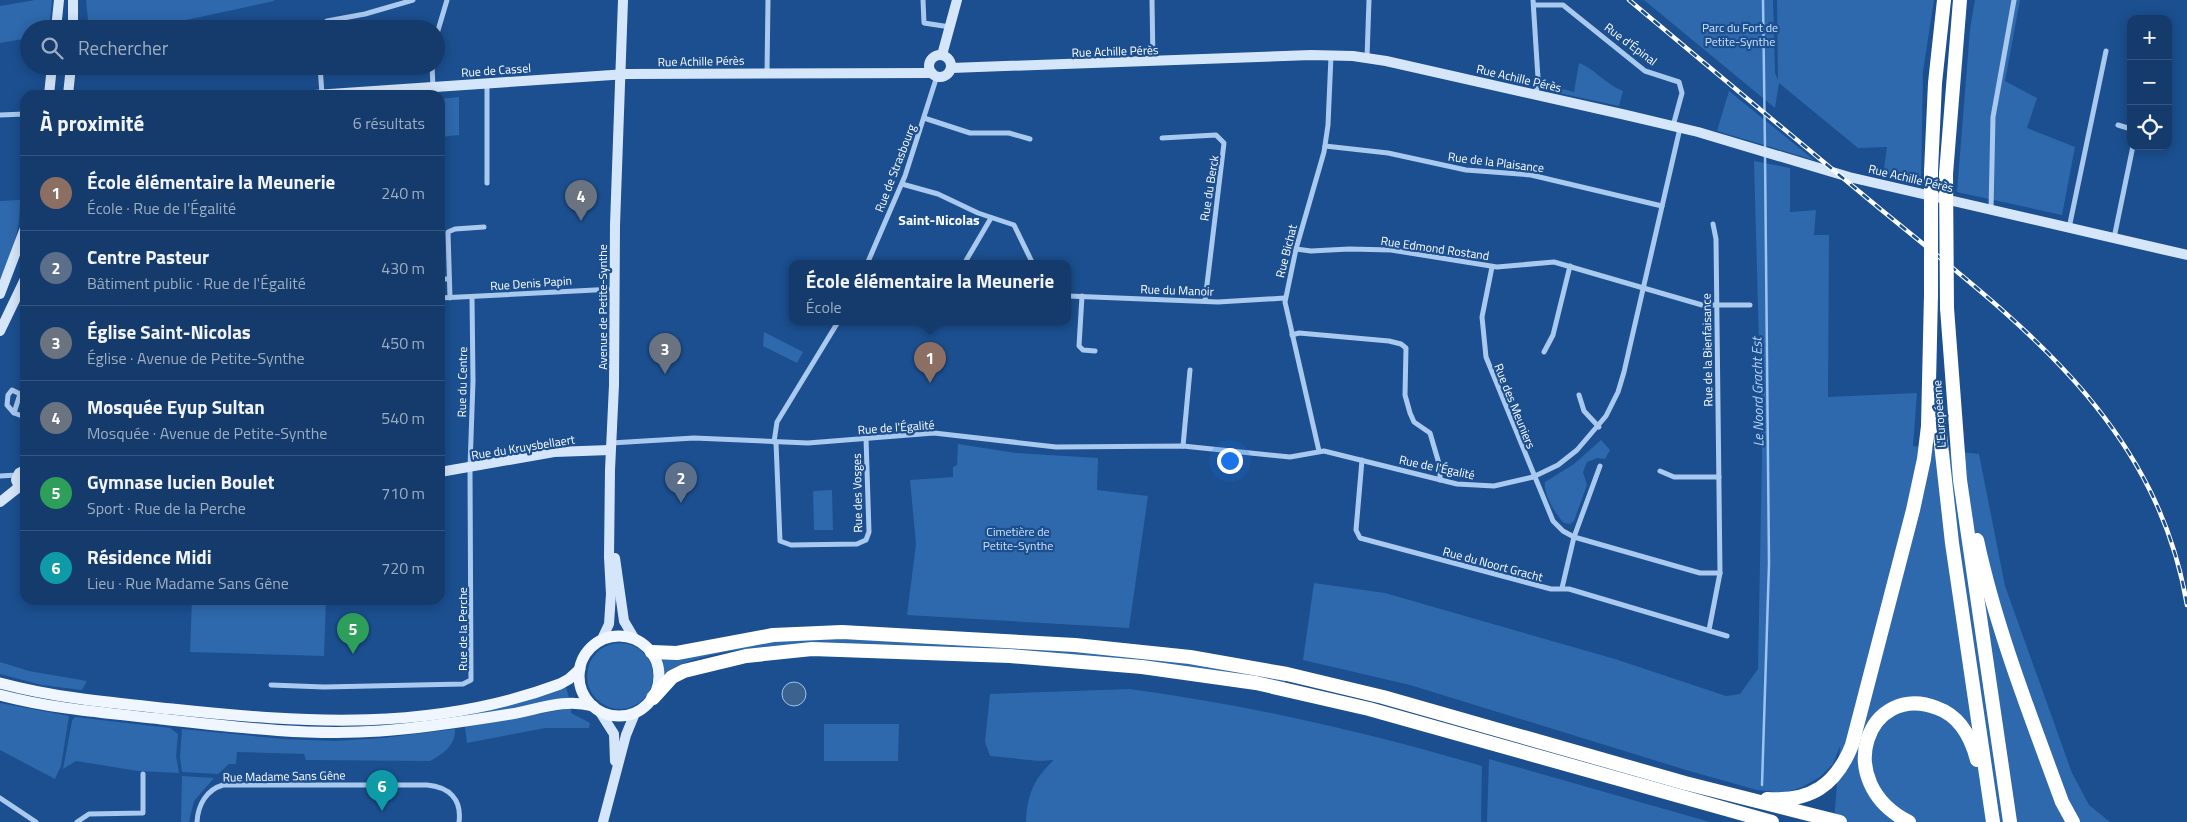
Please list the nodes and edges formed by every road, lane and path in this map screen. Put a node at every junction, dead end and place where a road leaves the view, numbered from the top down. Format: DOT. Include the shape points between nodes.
graph roads {
  1 [pos="59,0"];
  2 [pos="73,0"];
  3 [pos="413,0"];
  4 [pos="447,0"];
  5 [pos="623,0"];
  6 [pos="768,0"];
  7 [pos="923,0"];
  8 [pos="957,0"];
  9 [pos="1152,0"];
  10 [pos="1369,0"];
  11 [pos="1944,0"];
  12 [pos="1960,0"];
  13 [pos="2014,0"];
  14 [pos="1534,3"];
  15 [pos="57,20"];
  16 [pos="73,20"];
  17 [pos="332,20"];
  18 [pos="441,20"];
  19 [pos="950,27"];
  20 [pos="2106,51"];
  21 [pos="942,55"];
  22 [pos="1331,55"];
  23 [pos="1367,58"];
  24 [pos="1153,62"];
  25 [pos="951,68"];
  26 [pos="768,73"];
  27 [pos="934,74"];
  28 [pos="51,75"];
  29 [pos="70,75"];
  30 [pos="321,75"];
  31 [pos="432,75"];
  32 [pos="619,75"];
  33 [pos="487,83"];
  34 [pos="433,87"];
  35 [pos="50,90"];
  36 [pos="69,90"];
  37 [pos="322,90"];
  38 [pos="407,90"];
  39 [pos="1536,95"];
  40 [pos="20,114"];
  41 [pos="0,115"];
  42 [pos="924,118"];
  43 [pos="2118,125"];
  44 [pos="1677,126"];
  45 [pos="2127,128"];
  46 [pos="1162,138"];
  47 [pos="1030,139"];
  48 [pos="1325,146"];
  49 [pos="2132,150"];
  50 [pos="487,183"];
  51 [pos="902,184"];
  52 [pos="1662,206"];
  53 [pos="1991,210"];
  54 [pos="991,218"];
  55 [pos="1712,224"];
  56 [pos="484,227"];
  57 [pos="2069,228"];
  58 [pos="2114,238"];
  59 [pos="20,241"];
  60 [pos="1296,249"];
  61 [pos="2187,255"];
  62 [pos="869,260"];
  63 [pos="966,260"];
  64 [pos="1031,260"];
  65 [pos="1570,266"];
  66 [pos="1492,267"];
  67 [pos="445,279"];
  68 [pos="449,279"];
  69 [pos="1644,288"];
  70 [pos="20,289"];
  71 [pos="614,289"];
  72 [pos="0,294"];
  73 [pos="1071,296"];
  74 [pos="1082,296"];
  75 [pos="1931,296"];
  76 [pos="472,297"];
  77 [pos="445,298"];
  78 [pos="450,298"];
  79 [pos="1285,298"];
  80 [pos="1205,301"];
  81 [pos="1750,305"];
  82 [pos="1717,306"];
  83 [pos="836,325"];
  84 [pos="0,331"];
  85 [pos="1292,335"];
  86 [pos="1095,351"];
  87 [pos="1544,352"];
  88 [pos="1190,370"];
  89 [pos="1579,395"];
  90 [pos="14,413"];
  91 [pos="20,415"];
  92 [pos="1954,418"];
  93 [pos="1599,427"];
  94 [pos="866,438"];
  95 [pos="775,442"];
  96 [pos="610,446"];
  97 [pos="1183,446"];
  98 [pos="1319,451"];
  99 [pos="1362,460"];
  100 [pos="1600,466"];
  101 [pos="470,467"];
  102 [pos="445,471"];
  103 [pos="1660,471"];
  104 [pos="20,472"];
  105 [pos="0,476"];
  106 [pos="1533,477"];
  107 [pos="1719,477"];
  108 [pos="1440,480"];
  109 [pos="20,489"];
  110 [pos="0,502"];
  111 [pos="609,524"];
  112 [pos="1574,537"];
  113 [pos="1720,573"];
  114 [pos="1562,588"];
  115 [pos="1708,630"];
  116 [pos="1727,636"];
  117 [pos="634,638"];
  118 [pos="602,639"];
  119 [pos="652,652"];
  120 [pos="580,668"];
  121 [pos="0,683"];
  122 [pos="271,685"];
  123 [pos="0,695"];
  124 [pos="653,698"];
  125 [pos="596,709"];
  126 [pos="635,713"];
  127 [pos="143,774"];
  128 [pos="1732,796"];
  129 [pos="0,798"];
  130 [pos="609,799"];
  131 [pos="1732,812"];
  132 [pos="33,821"];
  133 [pos="459,821"];
  134 [pos="77,822"];
  135 [pos="197,822"];
  136 [pos="603,822"];
  137 [pos="1761,822"];
  138 [pos="1772,822"];
  139 [pos="1840,822"];
  140 [pos="1909,822"];
  141 [pos="1992,822"];
  142 [pos="2010,822"];
  143 [pos="2073,822"];
  1 -- 15 [label="street"];
  2 -- 16 [label="street"];
  3 -- 17 [label="street"];
  4 -- 18 [label="street"];
  5 -- 32 [label="street, Avenue de Petite-Synthe"];
  6 -- 26 [label="street"];
  7 -- 19 [label="street" via="922,21 926,25"];
  8 -- 19 [label="street"];
  9 -- 24 [label="street"];
  10 -- 23 [label="street"];
  11 -- 75 [label="highway, L'Européenne, bridge" via="1935,83 1931,170"];
  12 -- 92 [label="highway, L'Européenne, bridge" via="1946,174 1946,308"];
  13 -- 53 [label="street" via="1993,117"];
  14 -- 39 [label="street"];
  14 -- 44 [label="street, Rue d'Épinal" via="1563,5 1645,71 1679,82 1682,93"];
  19 -- 21 [label="street"];
  20 -- 57 [label="street"];
  21 -- 25 [label="street" via="949,60"];
  21 -- 27 [label="street" via="930,61"];
  22 -- 23 [label="street, Rue Achille Pérès"];
  22 -- 24 [label="street, Rue Achille Pérès"];
  22 -- 48 [label="street, Rue Bichat"];
  23 -- 39 [label="street, Rue Achille Pérès"];
  24 -- 25 [label="street, Rue Achille Pérès"];
  25 -- 27 [label="street" via="945,76"];
  26 -- 27 [label="street, Rue Achille Pérès"];
  26 -- 32 [label="street, Rue Achille Pérès"];
  27 -- 42 [label="street, Rue de Strasbourg"];
  28 -- 35 [label="street"];
  29 -- 36 [label="street"];
  30 -- 37 [label="street"];
  31 -- 34 [label="street"];
  32 -- 33 [label="street, Rue de Cassel"];
  32 -- 71 [label="street, Avenue de Petite-Synthe"];
  33 -- 34 [label="street, Rue de Cassel"];
  33 -- 50 [label="street"];
  34 -- 38 [label="street, Rue de Cassel"];
  39 -- 44 [label="street, Rue Achille Pérès"];
  40 -- 41 [label="street"];
  42 -- 47 [label="street" via="970,133 1004,132"];
  42 -- 51 [label="street, Rue de Strasbourg"];
  43 -- 45 [label="street"];
  44 -- 52 [label="street, Rue de l'Égalité"];
  44 -- 53 [label="street, Rue Achille Pérès" via="1849,177"];
  46 -- 80 [label="street, Rue du Berck" via="1216,135 1225,145"];
  48 -- 52 [label="street, Rue de la Plaisance" via="1388,153 1466,170 1530,175"];
  48 -- 60 [label="street, Rue Bichat"];
  49 -- 58 [label="street"];
  51 -- 54 [label="street" via="941,195"];
  51 -- 62 [label="street, Rue de Strasbourg"];
  52 -- 69 [label="street, Rue de l'Égalité"];
  53 -- 57 [label="street, Rue Achille Pérès"];
  54 -- 63 [label="street"];
  54 -- 64 [label="street" via="1016,227"];
  55 -- 82 [label="street, Rue de la Bienfaisance" via="1716,239"];
  56 -- 68 [label="street" via="448,232"];
  57 -- 58 [label="street, Rue Achille Pérès"];
  58 -- 61 [label="street, Rue Achille Pérès"];
  59 -- 72 [label="street"];
  60 -- 66 [label="street, Rue Edmond Rostand" via="1391,250"];
  60 -- 79 [label="street, Rue Bichat"];
  65 -- 66 [label="street, Rue Edmond Rostand" via="1546,262"];
  65 -- 69 [label="street, Rue Edmond Rostand"];
  65 -- 87 [label="street" via="1553,335"];
  66 -- 106 [label="street, Rue des Meuniers" via="1482,312 1484,349"];
  67 -- 68 [label="street"];
  68 -- 78 [label="street"];
  69 -- 82 [label="street, Rue Edmond Rostand" via="1702,305"];
  69 -- 93 [label="street, Rue de l'Égalité" via="1620,385"];
  70 -- 84 [label="street"];
  71 -- 76 [label="street, Rue Denis Papin"];
  71 -- 96 [label="street, Avenue de Petite-Synthe"];
  73 -- 74 [label="street, Rue du Manoir"];
  74 -- 80 [label="street, Rue du Manoir"];
  74 -- 86 [label="street" via="1079,346 1083,350"];
  75 -- 128 [label="highway" via="1928,426 1924,459 1848,756 1834,778 1809,794 1775,800"];
  75 -- 141 [label="highway, L'Européenne" via="1942,466"];
  76 -- 78 [label="street, Rue Denis Papin"];
  76 -- 101 [label="street, Rue du Centre"];
  77 -- 78 [label="street, Rue Denis Papin"];
  79 -- 80 [label="street, Rue du Manoir"];
  79 -- 85 [label="street, Rue Bichat"];
  81 -- 82 [label="street, Rue Edmond Rostand"];
  82 -- 107 [label="street, Rue de la Bienfaisance"];
  83 -- 95 [label="street" via="776,423"];
  85 -- 98 [label="street, Rue Bichat"];
  85 -- 108 [label="street" via="1379,340 1404,345 1408,355 1407,403 1414,422 1430,433"];
  88 -- 97 [label="street"];
  89 -- 93 [label="street" via="1584,411"];
  90 -- 91 [label="street"];
  92 -- 142 [label="highway, L'Européenne" via="1966,525"];
  92 -- 143 [label="highway" via="1985,578 2059,793"];
  93 -- 106 [label="street, Rue de l'Égalité" via="1573,454"];
  94 -- 95 [label="street, Rue de l'Égalité" via="818,443"];
  94 -- 95 [label="street, Rue des Vosges" via="869,532 866,540 857,544 790,545 780,541"];
  94 -- 97 [label="street, Rue de l'Égalité" via="934,433 1056,448"];
  95 -- 96 [label="street, Rue de l'Égalité" via="694,438"];
  96 -- 101 [label="street, Rue du Kruysbellaert"];
  96 -- 111 [label="street, Avenue de Petite-Synthe"];
  97 -- 98 [label="street, Rue de l'Égalité" via="1290,458"];
  98 -- 99 [label="street, Rue de l'Égalité"];
  99 -- 108 [label="street, Rue de l'Égalité"];
  99 -- 114 [label="street, Rue du Noort Gracht" via="1356,530 1360,538 1552,589"];
  100 -- 112 [label="street"];
  101 -- 102 [label="street, Rue du Kruysbellaert"];
  101 -- 122 [label="street, Rue de la Perche" via="470,682 395,686"];
  103 -- 107 [label="street" via="1674,477"];
  104 -- 105 [label="street"];
  106 -- 108 [label="street, Rue de l'Égalité" via="1488,486"];
  106 -- 112 [label="street, Rue des Meuniers" via="1553,521"];
  107 -- 113 [label="street, Rue de la Bienfaisance"];
  109 -- 110 [label="street"];
  111 -- 117 [label="street, Avenue de Petite-Synthe" via="624,621"];
  111 -- 118 [label="street, Avenue de Petite-Synthe" via="611,606 608,628"];
  112 -- 113 [label="street, Rue des Meuniers" via="1700,573"];
  112 -- 114 [label="street"];
  113 -- 115 [label="street, Rue de la Bienfaisance"];
  114 -- 115 [label="street, Rue du Noort Gracht"];
  115 -- 116 [label="street, Rue du Noort Gracht"];
  117 -- 118 [label="main road"];
  117 -- 119 [label="main road"];
  118 -- 120 [label="main road" via="588,650"];
  119 -- 124 [label="main road" via="660,675"];
  119 -- 128 [label="highway" via="672,653 773,635 832,632 1041,643 1190,657 1287,674 1383,697"];
  120 -- 121 [label="main road" via="565,682 490,705 421,716 352,721 273,720 156,708 61,696"];
  120 -- 125 [label="main road" via="581,688"];
  123 -- 125 [label="main road" via="76,710 310,733 388,730 512,714 564,703 578,703"];
  124 -- 126 [label="main road"];
  124 -- 131 [label="highway" via="672,677 684,671 746,656 812,649 1010,656 1142,666 1256,683 1369,709"];
  125 -- 126 [label="main road" via="619,716"];
  125 -- 130 [label="street" via="610,725 615,744"];
  126 -- 130 [label="street"];
  127 -- 134 [label="street" via="143,813 88,814"];
  128 -- 139 [label="highway"];
  129 -- 132 [label="street"];
  130 -- 136 [label="street"];
  131 -- 137 [label="highway"];
  131 -- 138 [label="highway"];
  133 -- 135 [label="street, Rue Madame Sans Gêne" via="459,807 452,794 427,785 226,785 207,795 200,806"];
  140 -- 141 [label="highway" via="1887,808 1874,792 1866,775 1864,757 1867,740 1879,721 1897,707 1914,704 1934,706 1964,728 1973,745"];
}
